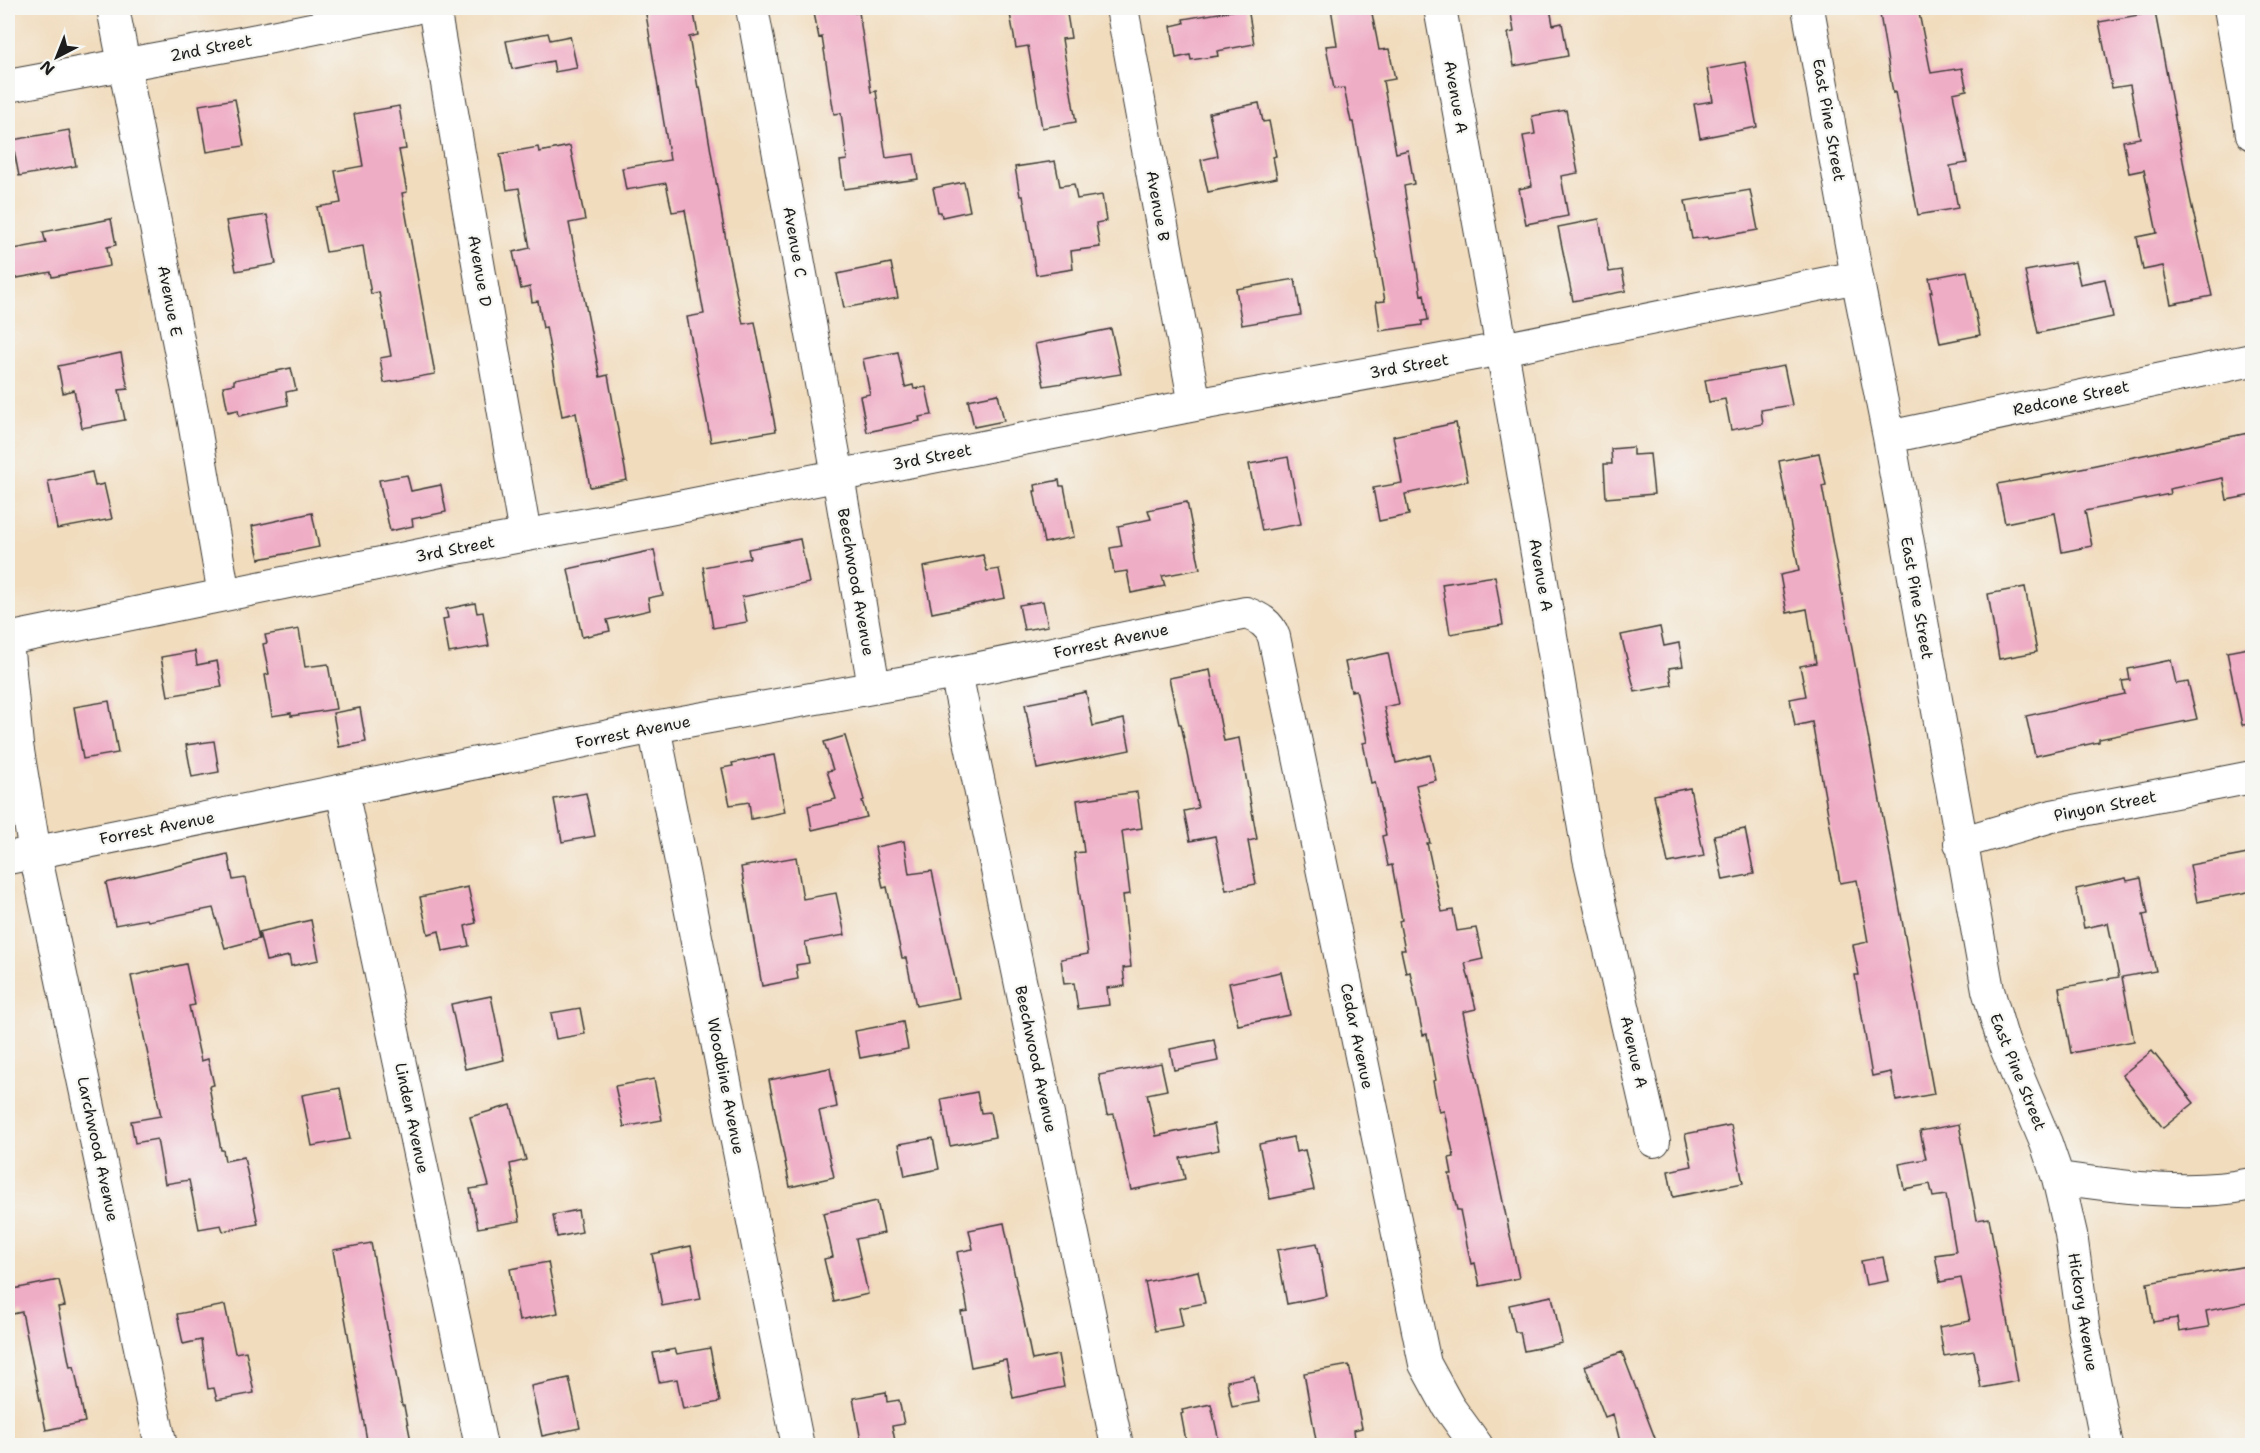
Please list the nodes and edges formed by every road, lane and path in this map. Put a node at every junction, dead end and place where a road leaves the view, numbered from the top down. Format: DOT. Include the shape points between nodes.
graph roads {
  1 [pos="113,8"];
  2 [pos="414,8"];
  3 [pos="434,8"];
  4 [pos="752,8"];
  5 [pos="1122,8"];
  6 [pos="1440,8"];
  7 [pos="1808,8"];
  8 [pos="2230,8"];
  9 [pos="124,64"];
  10 [pos="8,86"];
  11 [pos="2253,134"];
  12 [pos="1857,277"];
  13 [pos="1502,349"];
  14 [pos="2253,360"];
  15 [pos="1195,405"];
  16 [pos="1889,437"];
  17 [pos="838,476"];
  18 [pos="525,535"];
  19 [pos="224,595"];
  20 [pos="1260,618"];
  21 [pos="8,639"];
  22 [pos="8,652"];
  23 [pos="956,673"];
  24 [pos="874,687"];
  25 [pos="654,727"];
  26 [pos="2253,777"];
  27 [pos="342,791"];
  28 [pos="1960,843"];
  29 [pos="21,856"];
  30 [pos="1654,1141"];
  31 [pos="2058,1178"];
  32 [pos="2253,1184"];
  33 [pos="161,1446"];
  34 [pos="481,1446"];
  35 [pos="798,1446"];
  36 [pos="1117,1446"];
  37 [pos="1477,1446"];
  38 [pos="2107,1446"];
  1 -- 9 [label="street, Avenue E"];
  2 -- 9 [label="street, 2nd Street"];
  3 -- 18 [label="street, Avenue D"];
  4 -- 17 [label="street, Avenue C"];
  5 -- 15 [label="street, Avenue B"];
  6 -- 13 [label="street, Avenue A"];
  7 -- 12 [label="street, East Pine Street"];
  8 -- 11 [label="street"];
  9 -- 10 [label="street, 2nd Street"];
  9 -- 19 [label="street, Avenue E"];
  12 -- 13 [label="street, 3rd Street"];
  12 -- 16 [label="street, East Pine Street"];
  13 -- 15 [label="street, 3rd Street"];
  13 -- 30 [label="street, Avenue A" via="1589,858"];
  14 -- 16 [label="street, Redcone Street"];
  15 -- 17 [label="street, 3rd Street"];
  16 -- 28 [label="street, East Pine Street"];
  17 -- 18 [label="street, 3rd Street"];
  17 -- 24 [label="street, Beechwood Avenue"];
  18 -- 19 [label="street, 3rd Street"];
  19 -- 21 [label="street, 3rd Street"];
  20 -- 23 [label="street, Forrest Avenue" via="1246,613"];
  20 -- 37 [label="street, Cedar Avenue" via="1274,637 1425,1364 1448,1406"];
  22 -- 29 [label="street, Larchwood Avenue" via="17,745"];
  23 -- 24 [label="street, Forrest Avenue"];
  23 -- 36 [label="street, Beechwood Avenue"];
  24 -- 25 [label="street, Forrest Avenue"];
  25 -- 27 [label="street, Forrest Avenue"];
  25 -- 35 [label="street, Woodbine Avenue"];
  26 -- 28 [label="street, Pinyon Street" via="2052,816"];
  27 -- 29 [label="street, Forrest Avenue"];
  27 -- 34 [label="street, Linden Avenue"];
  28 -- 31 [label="street, East Pine Street" via="1988,990 2003,1041"];
  29 -- 33 [label="street, Larchwood Avenue"];
  31 -- 32 [label="street" via="2144,1190"];
  31 -- 38 [label="street, Hickory Avenue"];
}
